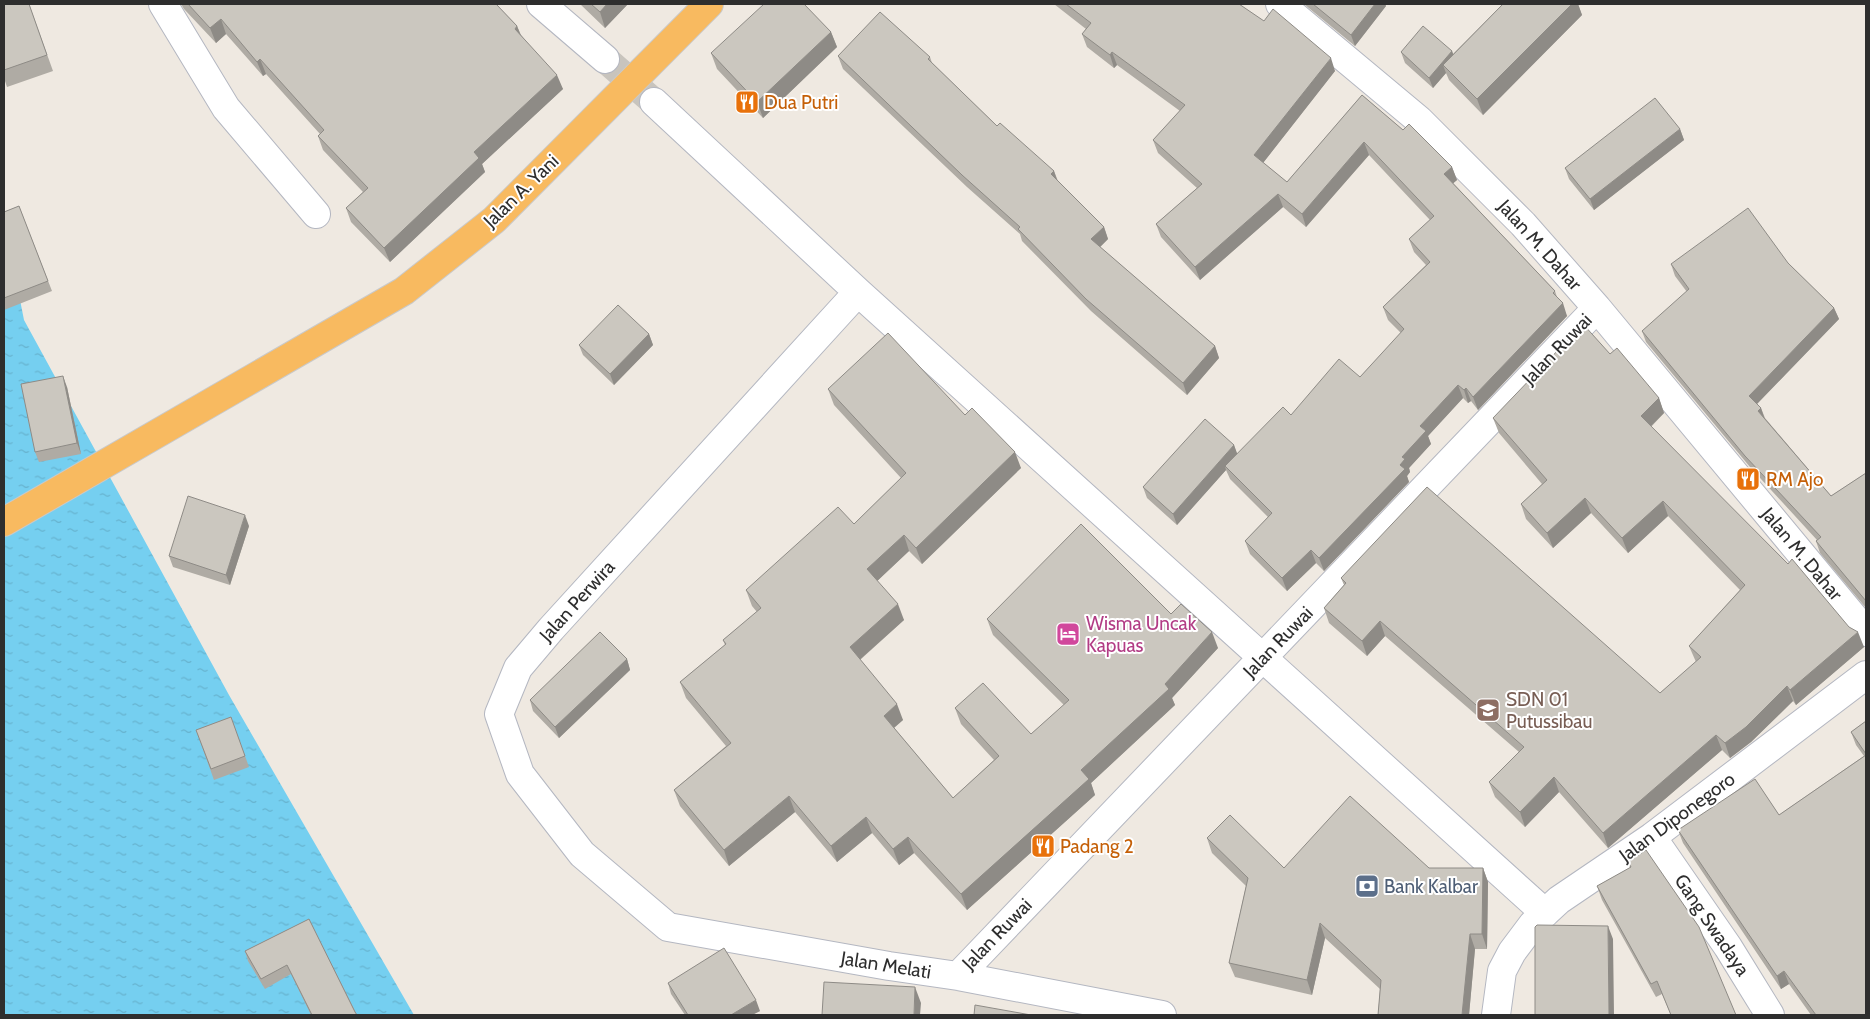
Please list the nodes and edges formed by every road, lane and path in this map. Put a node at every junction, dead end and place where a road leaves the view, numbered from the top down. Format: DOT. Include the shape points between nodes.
graph roads {
  1 [pos="163,4"];
  2 [pos="541,4"];
  3 [pos="709,4"];
  4 [pos="1280,4"];
  5 [pos="605,59"];
  6 [pos="654,102"];
  7 [pos="316,214"];
  8 [pos="858,292"];
  9 [pos="1597,308"];
  10 [pos="4,522"];
  11 [pos="1866,632"];
  12 [pos="1262,659"];
  13 [pos="1866,675"];
  14 [pos="1652,836"];
  15 [pos="1545,913"];
  16 [pos="668,927"];
  17 [pos="958,976"];
  18 [pos="1162,1015"];
  19 [pos="1496,1015"];
  20 [pos="1770,1015"];
  1 -- 7 [label="street" via="226,108"];
  2 -- 5 [label="street"];
  3 -- 10 [label="highway, Jalan A. Yani" via="494,220 404,291"];
  4 -- 9 [label="street, Jalan M. Dahar" via="1419,120 1523,224"];
  6 -- 8 [label="street"];
  8 -- 12 [label="street"];
  8 -- 16 [label="street, Jalan Perwira" via="551,629 518,668 499,714 520,774 582,854"];
  9 -- 11 [label="street, Jalan M. Dahar"];
  9 -- 12 [label="street, Jalan Ruwai"];
  12 -- 15 [label="street"];
  12 -- 17 [label="street, Jalan Ruwai"];
  13 -- 14 [label="street, Jalan Diponegoro"];
  14 -- 15 [label="street, Jalan Diponegoro"];
  14 -- 20 [label="street, Gang Swadaya"];
  15 -- 19 [label="street, Jalan Diponegoro" via="1512,952 1502,971"];
  16 -- 17 [label="street, Jalan Melati"];
  17 -- 18 [label="street, Jalan Melati"];
}
